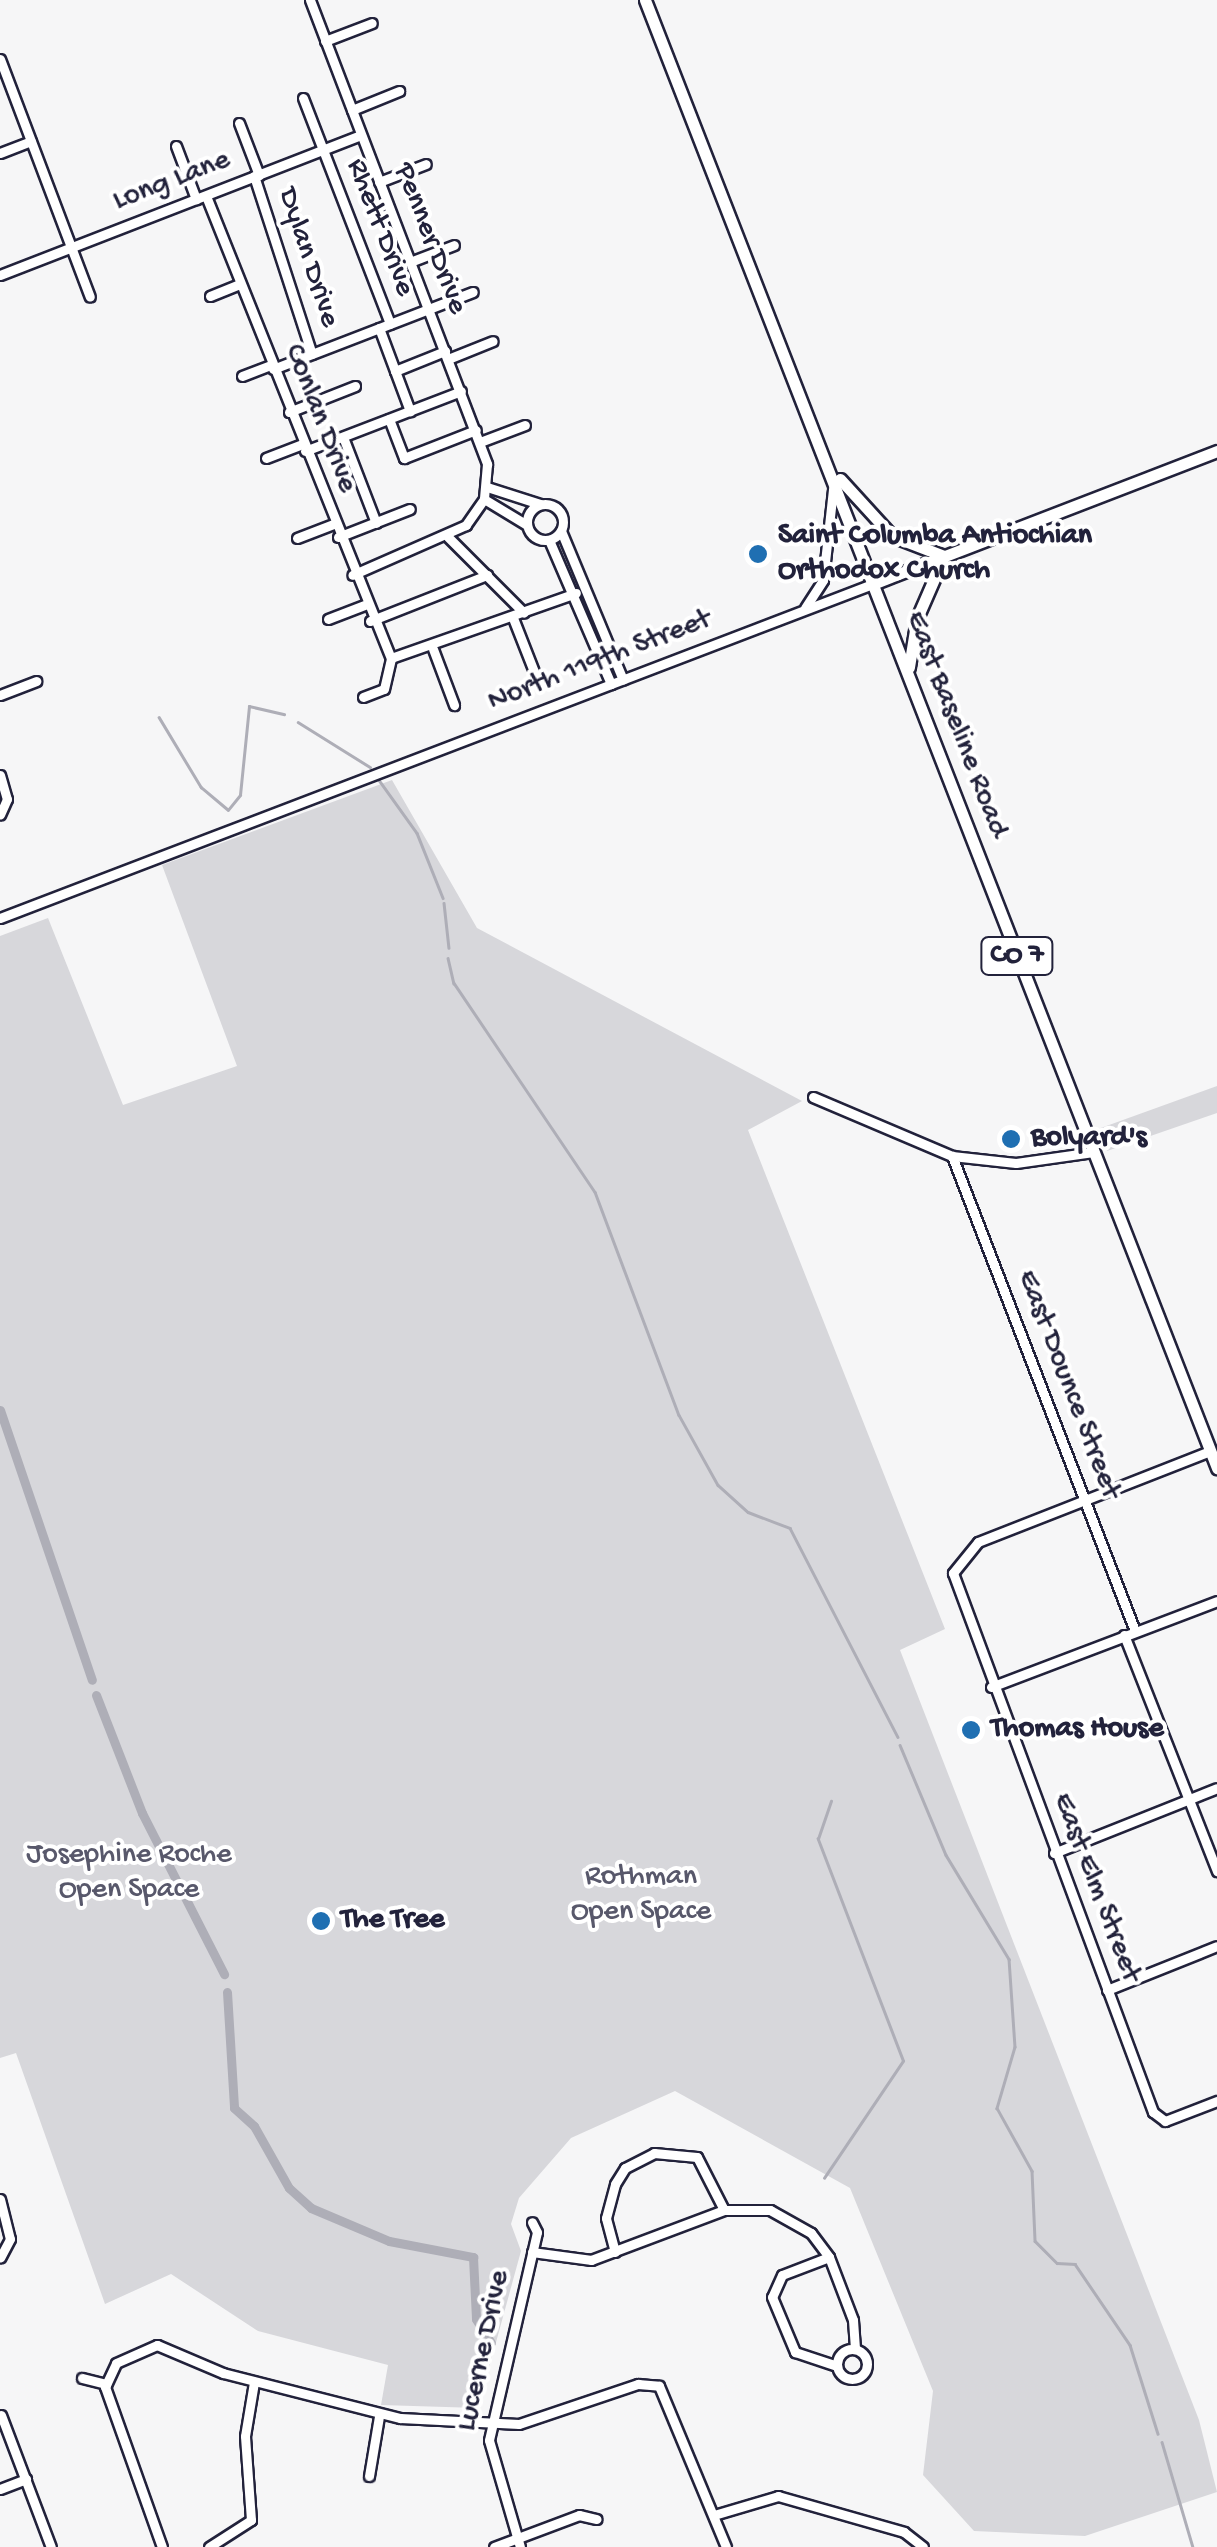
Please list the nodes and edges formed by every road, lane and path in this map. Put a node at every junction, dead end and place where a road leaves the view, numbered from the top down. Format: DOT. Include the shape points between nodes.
graph roads {
  1 [pos="310,0"];
  2 [pos="645,0"];
  3 [pos="372,24"];
  4 [pos="325,41"];
  5 [pos="0,58"];
  6 [pos="399,91"];
  7 [pos="302,98"];
  8 [pos="352,110"];
  9 [pos="239,122"];
  10 [pos="361,135"];
  11 [pos="31,142"];
  12 [pos="176,146"];
  13 [pos="322,150"];
  14 [pos="0,153"];
  15 [pos="426,164"];
  16 [pos="257,175"];
  17 [pos="379,182"];
  18 [pos="201,198"];
  19 [pos="454,245"];
  20 [pos="71,248"];
  21 [pos="410,262"];
  22 [pos="0,274"];
  23 [pos="240,284"];
  24 [pos="473,292"];
  25 [pos="210,296"];
  26 [pos="90,297"];
  27 [pos="429,309"];
  28 [pos="390,324"];
  29 [pos="379,328"];
  30 [pos="493,341"];
  31 [pos="312,354"];
  32 [pos="446,355"];
  33 [pos="272,367"];
  34 [pos="395,371"];
  35 [pos="242,376"];
  36 [pos="355,386"];
  37 [pos="460,391"];
  38 [pos="410,410"];
  39 [pos="290,412"];
  40 [pos="389,419"];
  41 [pos="524,425"];
  42 [pos="476,430"];
  43 [pos="343,437"];
  44 [pos="480,442"];
  45 [pos="303,448"];
  46 [pos="1217,451"];
  47 [pos="266,458"];
  48 [pos="834,472"];
  49 [pos="487,487"];
  50 [pos="484,499"];
  51 [pos="542,505"];
  52 [pos="410,509"];
  53 [pos="376,522"];
  54 [pos="333,524"];
  55 [pos="528,525"];
  56 [pos="560,530"];
  57 [pos="338,537"];
  58 [pos="448,537"];
  59 [pos="297,538"];
  60 [pos="549,540"];
  61 [pos="944,556"];
  62 [pos="352,575"];
  63 [pos="487,575"];
  64 [pos="875,582"];
  65 [pos="576,593"];
  66 [pos="364,605"];
  67 [pos="804,610"];
  68 [pos="518,616"];
  69 [pos="328,619"];
  70 [pos="370,621"];
  71 [pos="433,648"];
  72 [pos="391,658"];
  73 [pos="908,672"];
  74 [pos="534,674"];
  75 [pos="622,680"];
  76 [pos="36,681"];
  77 [pos="610,684"];
  78 [pos="0,695"];
  79 [pos="363,697"];
  80 [pos="454,705"];
  81 [pos="0,776"];
  82 [pos="3,812"];
  83 [pos="0,918"];
  84 [pos="813,1097"];
  85 [pos="1093,1152"];
  86 [pos="952,1156"];
  87 [pos="1210,1451"];
  88 [pos="1216,1465"];
  89 [pos="1086,1501"];
  90 [pos="1217,1601"];
  91 [pos="1130,1633"];
  92 [pos="991,1687"];
  93 [pos="1217,1788"];
  94 [pos="1190,1798"];
  95 [pos="1054,1852"];
  96 [pos="1217,1871"];
  97 [pos="1217,1946"];
  98 [pos="1107,1990"];
  99 [pos="1217,2101"];
  100 [pos="0,2199"];
  101 [pos="724,2210"];
  102 [pos="532,2222"];
  103 [pos="532,2252"];
  104 [pos="615,2252"];
  105 [pos="828,2257"];
  106 [pos="0,2258"];
  107 [pos="855,2349"];
  108 [pos="837,2366"];
  109 [pos="82,2378"];
  110 [pos="254,2382"];
  111 [pos="106,2384"];
  112 [pos="2,2415"];
  113 [pos="379,2416"];
  114 [pos="489,2420"];
  115 [pos="369,2476"];
  116 [pos="26,2479"];
  117 [pos="0,2489"];
  118 [pos="714,2515"];
  119 [pos="597,2519"];
  120 [pos="519,2542"];
  121 [pos="51,2547"];
  122 [pos="162,2547"];
  123 [pos="209,2547"];
  124 [pos="494,2547"];
  125 [pos="726,2547"];
  126 [pos="923,2547"];
  1 -- 4 [label="street, Penner Drive"];
  2 -- 48 [label="main road, East Baseline Road / CO 7"];
  3 -- 4 [label="street"];
  4 -- 8 [label="street, Penner Drive"];
  5 -- 11 [label="street"];
  6 -- 8 [label="street"];
  7 -- 13 [label="street, Rhett Drive"];
  8 -- 10 [label="street, Penner Drive"];
  9 -- 16 [label="street, Dylan Drive"];
  10 -- 13 [label="street, Long Lane"];
  10 -- 17 [label="street, Penner Drive"];
  11 -- 14 [label="street"];
  11 -- 20 [label="street"];
  12 -- 18 [label="street, Conlan Drive"];
  13 -- 16 [label="street, Long Lane"];
  13 -- 28 [label="street, Rhett Drive"];
  15 -- 17 [label="street"];
  16 -- 18 [label="street, Long Lane"];
  16 -- 31 [label="street, Dylan Drive"];
  17 -- 21 [label="street, Penner Drive"];
  18 -- 20 [label="street, Long Lane"];
  18 -- 23 [label="street, Conlan Drive"];
  19 -- 21 [label="street"];
  20 -- 22 [label="street, Long Lane"];
  20 -- 26 [label="street"];
  21 -- 27 [label="street, Penner Drive"];
  23 -- 25 [label="street"];
  23 -- 33 [label="street, Conlan Drive"];
  24 -- 27 [label="street"];
  27 -- 28 [label="street"];
  27 -- 32 [label="street, Penner Drive"];
  28 -- 29 [label="street"];
  29 -- 31 [label="street"];
  29 -- 34 [label="street"];
  30 -- 32 [label="street"];
  31 -- 33 [label="street"];
  32 -- 34 [label="street"];
  32 -- 37 [label="street, Penner Drive"];
  33 -- 35 [label="street"];
  33 -- 39 [label="street, Conlan Drive"];
  34 -- 38 [label="street"];
  36 -- 39 [label="street"];
  37 -- 38 [label="street"];
  37 -- 42 [label="street, Penner Drive"];
  38 -- 40 [label="street"];
  39 -- 45 [label="street, Conlan Drive"];
  40 -- 42 [label="street" via="404,458"];
  40 -- 43 [label="street"];
  41 -- 44 [label="street"];
  42 -- 44 [label="street, Penner Drive"];
  43 -- 45 [label="street"];
  43 -- 53 [label="street"];
  44 -- 49 [label="street, Penner Drive"];
  45 -- 47 [label="street"];
  45 -- 54 [label="street, Conlan Drive"];
  46 -- 61 [label="main road, North 119th Street"];
  48 -- 61 [label="main road" via="892,536"];
  48 -- 64 [label="main road, East Baseline Road / CO 7"];
  48 -- 67 [label="street" via="832,542 823,580"];
  49 -- 50 [label="street, Penner Drive"];
  49 -- 51 [label="street"];
  50 -- 55 [label="street"];
  50 -- 58 [label="street"];
  51 -- 55 [label="street"];
  51 -- 56 [label="street" via="561,514"];
  52 -- 53 [label="street"];
  53 -- 57 [label="street"];
  54 -- 57 [label="street, Conlan Drive"];
  54 -- 59 [label="street"];
  55 -- 60 [label="street"];
  56 -- 60 [label="street"];
  56 -- 75 [label="street"];
  57 -- 62 [label="street, Conlan Drive"];
  58 -- 62 [label="street"];
  58 -- 63 [label="street"];
  60 -- 65 [label="street"];
  61 -- 64 [label="main road, North 119th Street"];
  61 -- 73 [label="main road" via="917,618"];
  62 -- 66 [label="street, Conlan Drive"];
  63 -- 68 [label="street"];
  63 -- 70 [label="street"];
  64 -- 67 [label="street, North 119th Street"];
  64 -- 73 [label="main road, East Baseline Road / CO 7"];
  65 -- 68 [label="street"];
  65 -- 77 [label="street"];
  66 -- 69 [label="street"];
  66 -- 70 [label="street, Conlan Drive"];
  67 -- 75 [label="street, North 119th Street"];
  68 -- 71 [label="street"];
  68 -- 74 [label="street"];
  70 -- 72 [label="street, Conlan Drive"];
  71 -- 72 [label="street"];
  71 -- 80 [label="street"];
  72 -- 79 [label="street" via="384,689"];
  73 -- 85 [label="main road, East Baseline Road / CO 7"];
  75 -- 77 [label="street, North 119th Street"];
  76 -- 78 [label="street"];
  77 -- 83 [label="street, North 119th Street"];
  81 -- 82 [label="street"];
  84 -- 86 [label="street"];
  85 -- 86 [label="street" via="1016,1162"];
  85 -- 87 [label="main road, East Baseline Road / CO 7"];
  86 -- 89 [label="street, East Dounce Street"];
  87 -- 88 [label="main road, East Baseline Road / CO 7"];
  87 -- 89 [label="street, East Elm Street"];
  89 -- 91 [label="street, East Dounce Street"];
  89 -- 92 [label="street, East Elm Street" via="962,1553 954,1574"];
  90 -- 91 [label="street"];
  91 -- 92 [label="street"];
  91 -- 94 [label="street, East Dounce Street"];
  92 -- 95 [label="street, East Elm Street"];
  93 -- 94 [label="street"];
  94 -- 95 [label="street"];
  94 -- 96 [label="street, East Dounce Street"];
  95 -- 98 [label="street, East Elm Street"];
  97 -- 98 [label="street"];
  98 -- 99 [label="street, East Elm Street" via="1160,2121"];
  100 -- 106 [label="street" via="10,2239"];
  101 -- 104 [label="street"];
  101 -- 104 [label="street" via="697,2157 654,2153 625,2168 616,2184 606,2218"];
  101 -- 105 [label="street" via="750,2206 790,2218"];
  102 -- 103 [label="street, Lucerne Drive"];
  103 -- 104 [label="street" via="591,2260"];
  103 -- 114 [label="street, Lucerne Drive"];
  105 -- 107 [label="street" via="853,2320"];
  105 -- 108 [label="street" via="782,2275 772,2297 795,2352"];
  107 -- 108 [label="street" via="842,2353"];
  107 -- 108 [label="street" via="867,2365 860,2377 846,2377"];
  109 -- 111 [label="street"];
  110 -- 111 [label="street" via="157,2345 129,2353"];
  110 -- 113 [label="street"];
  110 -- 123 [label="street" via="245,2436 251,2520"];
  111 -- 122 [label="street"];
  112 -- 116 [label="street"];
  113 -- 114 [label="street"];
  113 -- 115 [label="street"];
  114 -- 118 [label="street" via="536,2422 638,2384 658,2386"];
  114 -- 120 [label="street, Lucerne Drive" via="490,2460"];
  116 -- 117 [label="street"];
  116 -- 121 [label="street"];
  118 -- 125 [label="street"];
  118 -- 126 [label="street" via="778,2496 904,2532"];
  119 -- 120 [label="street" via="579,2515"];
  120 -- 124 [label="street"];
}
